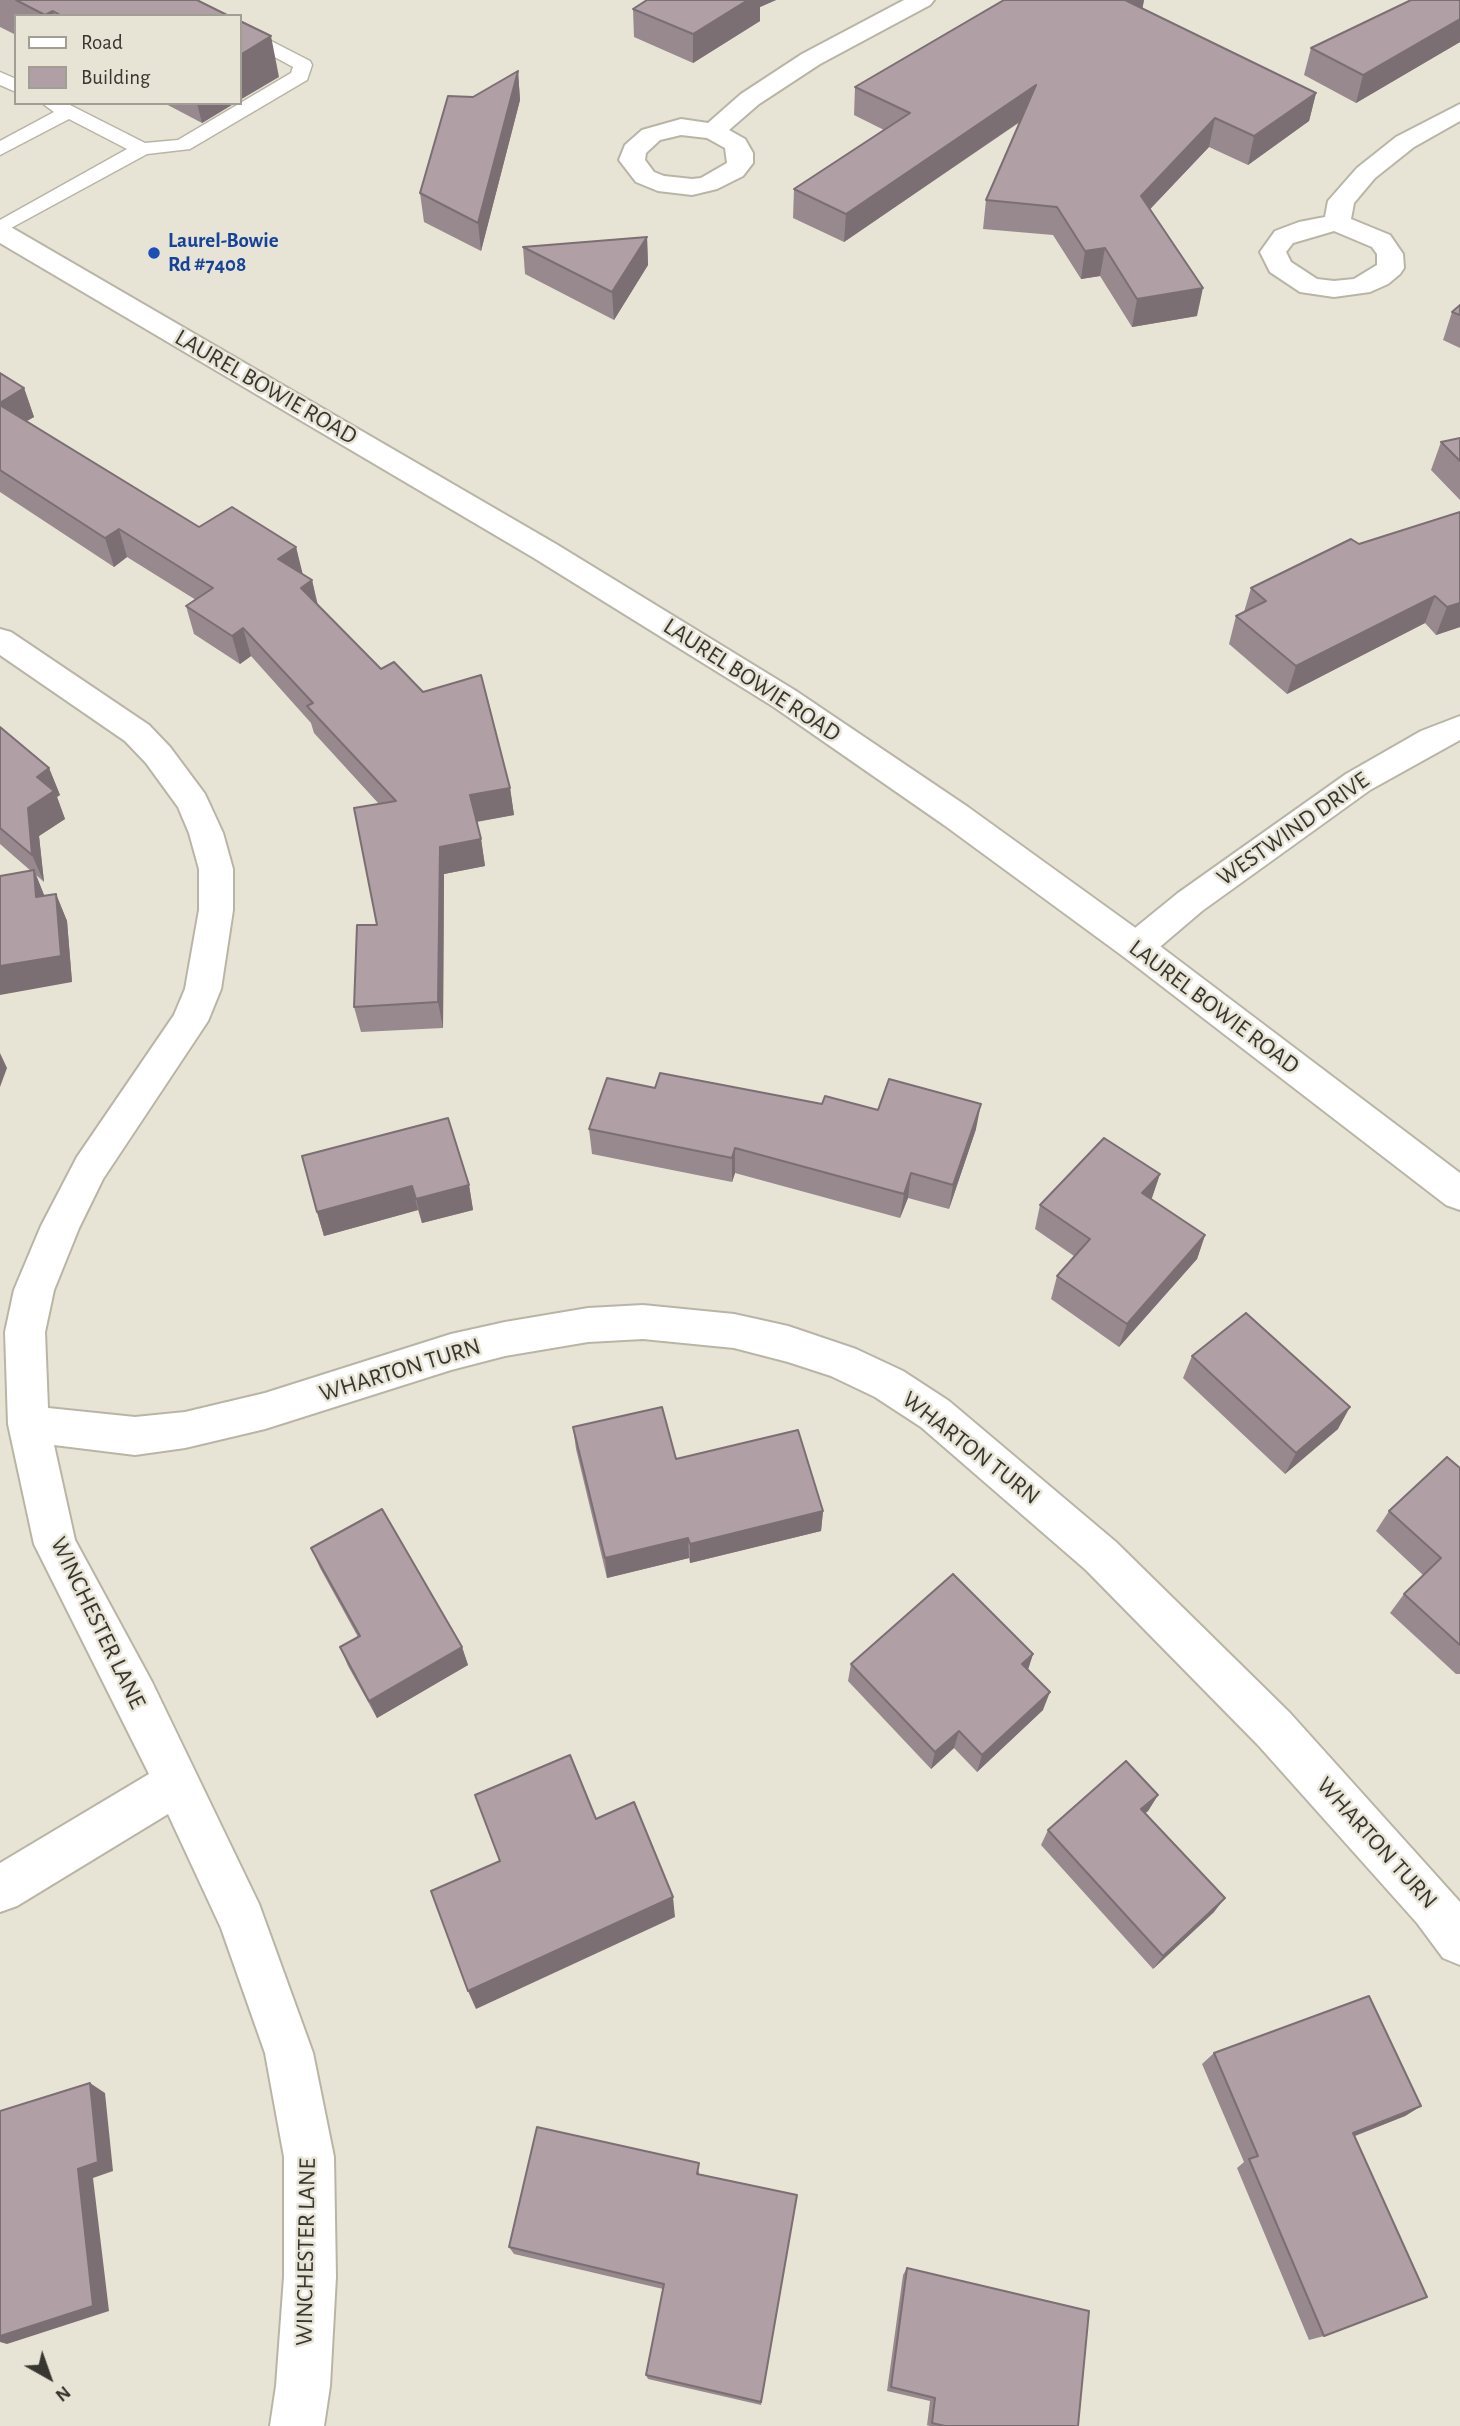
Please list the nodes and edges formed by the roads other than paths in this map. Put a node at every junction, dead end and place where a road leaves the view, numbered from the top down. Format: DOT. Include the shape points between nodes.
graph roads {
  1 [pos="922,0"];
  2 [pos="242,33"];
  3 [pos="60,108"];
  4 [pos="1460,111"];
  5 [pos="713,131"];
  6 [pos="0,149"];
  7 [pos="142,149"];
  8 [pos="1337,223"];
  9 [pos="0,230"];
  10 [pos="0,640"];
  11 [pos="1460,727"];
  12 [pos="1136,947"];
  13 [pos="1460,1194"];
  14 [pos="29,1424"];
  15 [pos="176,1783"];
  16 [pos="0,1889"];
  17 [pos="1460,1941"];
  18 [pos="297,2426"];
  1 -- 5 [label="street" via="811,59 750,99"];
  2 -- 7 [label="lane" via="303,65 300,76 183,145"];
  3 -- 6 [label="lane"];
  3 -- 7 [label="lane"];
  4 -- 8 [label="street" via="1405,142 1366,173 1341,201"];
  7 -- 9 [label="lane"];
  9 -- 12 [label="street, LAUREL BOWIE ROAD" via="742,671 956,816"];
  10 -- 14 [label="street, WINCHESTER LANE" via="137,733 158,755 193,803 216,869 216,910 203,989 190,1021 90,1168 34,1290 25,1332"];
  11 -- 12 [label="street, WESTWIND DRIVE" via="1358,782 1222,878"];
  12 -- 13 [label="street, LAUREL BOWIE ROAD"];
  14 -- 15 [label="street, WINCHESTER LANE" via="55,1544"];
  14 -- 17 [label="street, WHARTON TURN" via="135,1436 185,1430 265,1411 451,1352 588,1325 643,1322 734,1331 842,1362 889,1384 935,1414 1101,1556 1283,1738"];
  15 -- 16 [label="street"];
  15 -- 18 [label="street, WINCHESTER LANE" via="242,1921 289,2053 309,2157 310,2277"];
}
